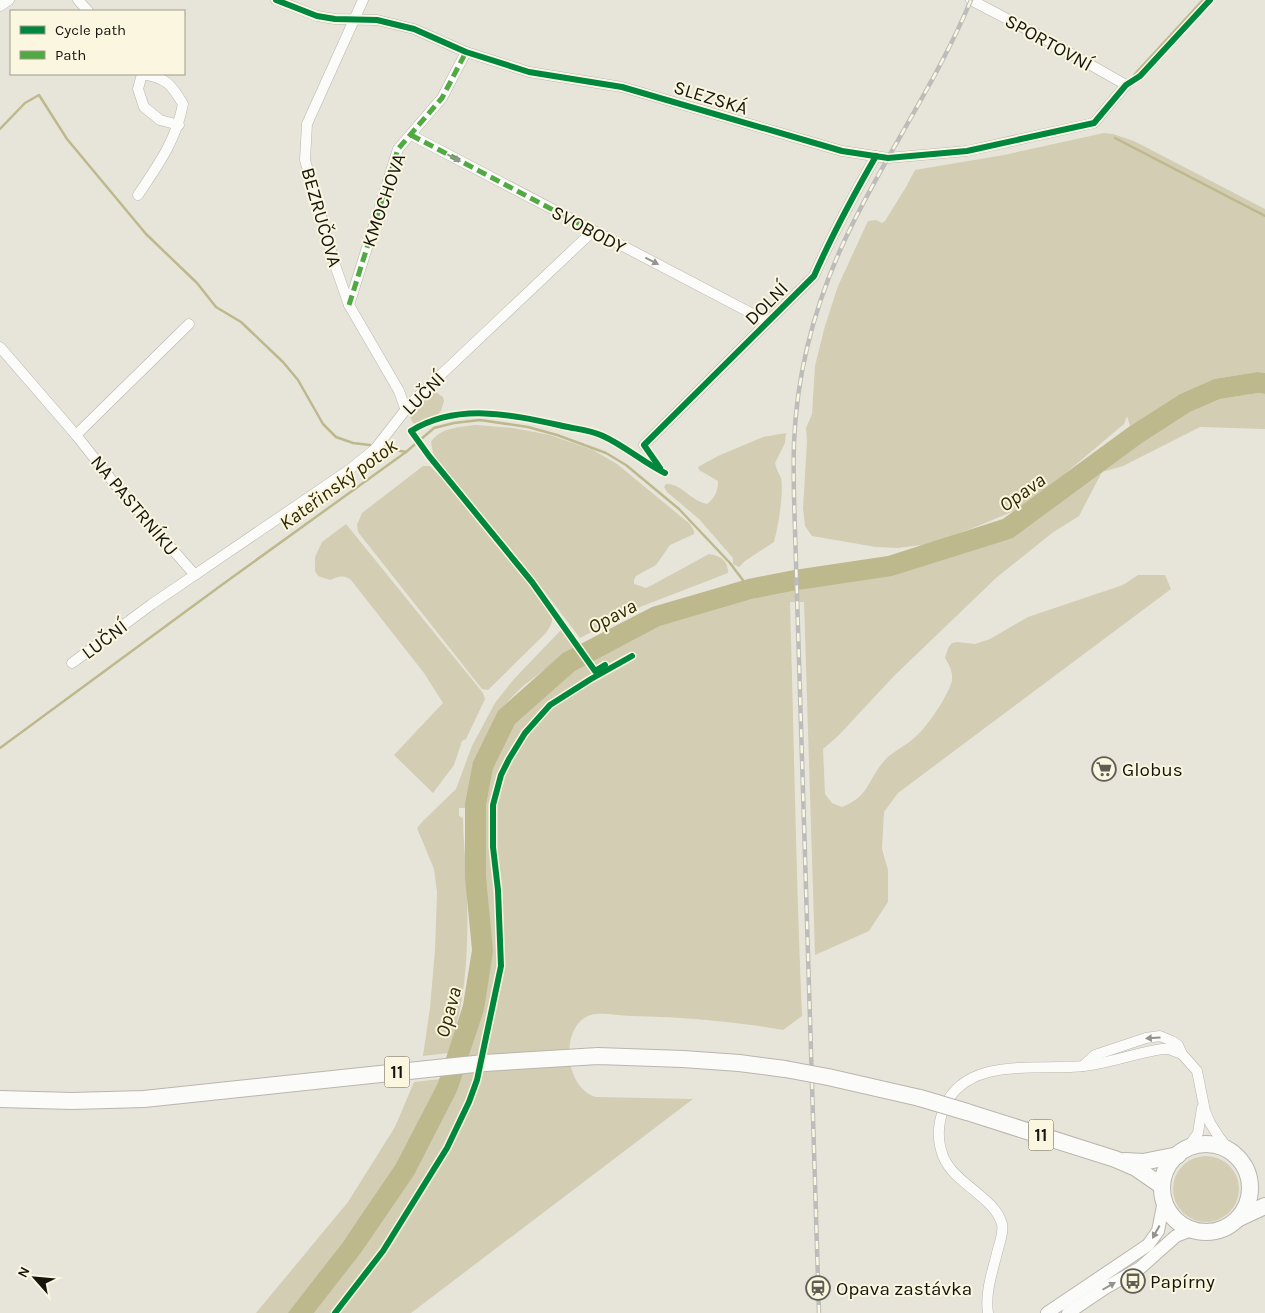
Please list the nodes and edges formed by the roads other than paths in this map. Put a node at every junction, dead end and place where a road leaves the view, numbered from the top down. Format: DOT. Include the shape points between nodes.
graph roads {
  1 [pos="9,0"];
  2 [pos="78,0"];
  3 [pos="276,0"];
  4 [pos="363,0"];
  5 [pos="971,0"];
  6 [pos="0,6"];
  7 [pos="87,10"];
  8 [pos="354,19"];
  9 [pos="466,52"];
  10 [pos="142,75"];
  11 [pos="149,75"];
  12 [pos="1126,85"];
  13 [pos="179,124"];
  14 [pos="411,135"];
  15 [pos="876,156"];
  16 [pos="138,195"];
  17 [pos="593,231"];
  18 [pos="349,306"];
  19 [pos="768,322"];
  20 [pos="189,324"];
  21 [pos="0,347"];
  22 [pos="405,408"];
  23 [pos="76,435"];
  24 [pos="644,445"];
  25 [pos="195,575"];
  26 [pos="72,663"];
  27 [pos="0,1099"];
  28 [pos="1203,1100"];
  29 [pos="1182,1152"];
  30 [pos="1231,1152"];
  31 [pos="1115,1159"];
  32 [pos="1248,1175"];
  33 [pos="1265,1186"];
  34 [pos="1163,1193"];
  35 [pos="1265,1206"];
  36 [pos="1238,1218"];
  37 [pos="1192,1230"];
  38 [pos="1118,1265"];
  39 [pos="988,1313"];
  40 [pos="1039,1313"];
  41 [pos="1047,1313"];
  42 [pos="1068,1313"];
  1 -- 6 [label="street"];
  2 -- 7 [label="street"];
  3 -- 8 [label="street, SLEZSKÁ" via="317,16"];
  4 -- 8 [label="street, BEZRUČOVA"];
  5 -- 12 [label="street, SPORTOVNÍ"];
  8 -- 9 [label="street, SLEZSKÁ" via="377,20 414,29"];
  8 -- 18 [label="street, BEZRUČOVA" via="307,124 305,160"];
  9 -- 14 [label="street, KMOCHOVA" via="442,98"];
  9 -- 15 [label="street, SLEZSKÁ" via="529,72 637,91 842,151"];
  10 -- 13 [label="street" via="138,89 144,107 160,120"];
  11 -- 13 [label="street" via="172,86 182,104"];
  12 -- 15 [label="street, SLEZSKÁ" via="1094,123 967,151 888,158"];
  13 -- 16 [label="street" via="164,157"];
  14 -- 17 [label="street, SVOBODY, one-way"];
  14 -- 18 [label="street, KMOCHOVA" via="398,149"];
  15 -- 19 [label="street, DOLNÍ" via="846,208 814,276"];
  17 -- 19 [label="street, SVOBODY, one-way"];
  17 -- 22 [label="street, LUČNÍ"];
  18 -- 22 [label="street, BEZRUČOVA" via="399,391"];
  19 -- 24 [label="street, DOLNÍ"];
  20 -- 23 [label="street"];
  21 -- 23 [label="street, NA PASTRNÍKU"];
  22 -- 25 [label="street, LUČNÍ" via="371,453"];
  23 -- 25 [label="street, NA PASTRNÍKU"];
  25 -- 26 [label="street, LUČNÍ"];
  27 -- 31 [label="main road, 11, bridge" via="144,1099 484,1063 598,1056 692,1060 785,1069 920,1098"];
  28 -- 29 [label="street" via="1198,1133"];
  28 -- 30 [label="street" via="1210,1123"];
  28 -- 39 [label="street" via="1197,1071 1182,1054 1169,1049 1148,1051 1107,1063 988,1072 957,1088 942,1112 939,1128 941,1149 948,1166 991,1206 1002,1225 988,1293"];
  29 -- 30 [label="main road" via="1208,1144"];
  29 -- 31 [label="main road, 11" via="1158,1160"];
  29 -- 34 [label="main road" via="1168,1167"];
  30 -- 32 [label="main road"];
  31 -- 34 [label="main road, 11" via="1136,1168"];
  32 -- 33 [label="main road"];
  32 -- 36 [label="main road" via="1249,1198"];
  34 -- 37 [label="main road" via="1170,1213"];
  34 -- 38 [label="street, one-way" via="1161,1224 1153,1239"];
  35 -- 36 [label="main road"];
  36 -- 37 [label="main road" via="1215,1232"];
  42 -- 37 [label="street, one-way" via="1140,1268 1176,1236"];
  38 -- 40 [label="street" via="1104,1268"];
  38 -- 41 [label="street"];
}
